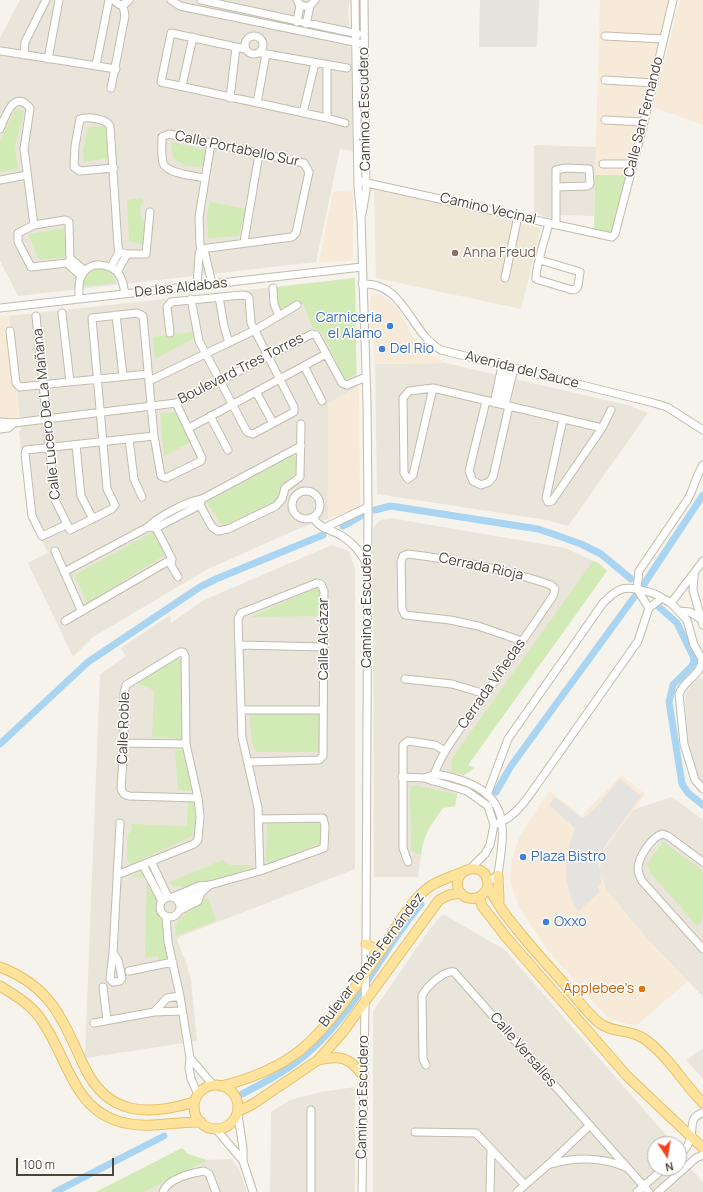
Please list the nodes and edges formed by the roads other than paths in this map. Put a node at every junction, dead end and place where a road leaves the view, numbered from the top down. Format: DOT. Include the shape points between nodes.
graph roads {
  1 [pos="46,0"];
  2 [pos="59,0"];
  3 [pos="108,0"];
  4 [pos="171,0"];
  5 [pos="201,0"];
  6 [pos="315,0"];
  7 [pos="355,0"];
  8 [pos="364,0"];
  9 [pos="673,0"];
  10 [pos="126,2"];
  11 [pos="187,3"];
  12 [pos="299,3"];
  13 [pos="310,6"];
  14 [pos="261,13"];
  15 [pos="260,22"];
  16 [pos="301,23"];
  17 [pos="299,31"];
  18 [pos="355,33"];
  19 [pos="364,35"];
  20 [pos="257,36"];
  21 [pos="605,36"];
  22 [pos="193,37"];
  23 [pos="663,39"];
  24 [pos="355,43"];
  25 [pos="364,44"];
  26 [pos="236,47"];
  27 [pos="245,48"];
  28 [pos="1,51"];
  29 [pos="263,53"];
  30 [pos="24,55"];
  31 [pos="48,59"];
  32 [pos="315,63"];
  33 [pos="96,65"];
  34 [pos="327,65"];
  35 [pos="347,68"];
  36 [pos="116,69"];
  37 [pos="605,80"];
  38 [pos="654,83"];
  39 [pos="182,86"];
  40 [pos="111,88"];
  41 [pos="230,98"];
  42 [pos="257,103"];
  43 [pos="304,113"];
  44 [pos="327,118"];
  45 [pos="605,120"];
  46 [pos="644,122"];
  47 [pos="345,123"];
  48 [pos="0,129"];
  49 [pos="211,143"];
  50 [pos="259,154"];
  51 [pos="603,164"];
  52 [pos="632,164"];
  53 [pos="114,168"];
  54 [pos="27,175"];
  55 [pos="205,178"];
  56 [pos="0,180"];
  57 [pos="358,181"];
  58 [pos="366,182"];
  59 [pos="556,187"];
  60 [pos="150,212"];
  61 [pos="518,216"];
  62 [pos="361,218"];
  63 [pos="552,224"];
  64 [pos="34,225"];
  65 [pos="615,234"];
  66 [pos="244,242"];
  67 [pos="201,249"];
  68 [pos="119,252"];
  69 [pos="127,254"];
  70 [pos="540,260"];
  71 [pos="67,262"];
  72 [pos="362,268"];
  73 [pos="114,269"];
  74 [pos="83,274"];
  75 [pos="505,278"];
  76 [pos="212,284"];
  77 [pos="362,284"];
  78 [pos="197,286"];
  79 [pos="273,288"];
  80 [pos="125,294"];
  81 [pos="219,297"];
  82 [pos="79,299"];
  83 [pos="192,300"];
  84 [pos="297,306"];
  85 [pos="0,308"];
  86 [pos="62,313"];
  87 [pos="116,315"];
  88 [pos="36,316"];
  89 [pos="279,316"];
  90 [pos="255,330"];
  91 [pos="10,331"];
  92 [pos="170,333"];
  93 [pos="229,343"];
  94 [pos="326,354"];
  95 [pos="206,355"];
  96 [pos="267,356"];
  97 [pos="304,366"];
  98 [pos="508,367"];
  99 [pos="148,374"];
  100 [pos="123,376"];
  101 [pos="366,377"];
  102 [pos="96,379"];
  103 [pos="279,379"];
  104 [pos="221,380"];
  105 [pos="149,381"];
  106 [pos="70,382"];
  107 [pos="43,385"];
  108 [pos="433,388"];
  109 [pos="256,392"];
  110 [pos="322,401"];
  111 [pos="486,401"];
  112 [pos="176,403"];
  113 [pos="232,405"];
  114 [pos="502,405"];
  115 [pos="151,408"];
  116 [pos="611,410"];
  117 [pos="99,412"];
  118 [pos="210,416"];
  119 [pos="47,419"];
  120 [pos="563,419"];
  121 [pos="0,422"];
  122 [pos="14,423"];
  123 [pos="273,423"];
  124 [pos="301,424"];
  125 [pos="188,428"];
  126 [pos="602,428"];
  127 [pos="0,429"];
  128 [pos="703,430"];
  129 [pos="154,436"];
  130 [pos="129,439"];
  131 [pos="102,442"];
  132 [pos="76,444"];
  133 [pos="301,446"];
  134 [pos="50,447"];
  135 [pos="228,450"];
  136 [pos="703,465"];
  137 [pos="294,483"];
  138 [pos="299,493"];
  139 [pos="142,497"];
  140 [pos="283,497"];
  141 [pos="293,500"];
  142 [pos="201,502"];
  143 [pos="368,507"];
  144 [pos="313,517"];
  145 [pos="93,519"];
  146 [pos="66,525"];
  147 [pos="148,527"];
  148 [pos="156,528"];
  149 [pos="324,528"];
  150 [pos="54,551"];
  151 [pos="172,559"];
  152 [pos="703,561"];
  153 [pos="367,563"];
  154 [pos="64,572"];
  155 [pos="694,576"];
  156 [pos="178,577"];
  157 [pos="637,588"];
  158 [pos="555,590"];
  159 [pos="662,598"];
  160 [pos="671,604"];
  161 [pos="649,608"];
  162 [pos="81,610"];
  163 [pos="679,611"];
  164 [pos="65,621"];
  165 [pos="702,622"];
  166 [pos="522,641"];
  167 [pos="239,646"];
  168 [pos="324,647"];
  169 [pos="405,679"];
  170 [pos="485,694"];
  171 [pos="242,710"];
  172 [pos="323,710"];
  173 [pos="124,743"];
  174 [pos="186,744"];
  175 [pos="446,751"];
  176 [pos="248,762"];
  177 [pos="434,773"];
  178 [pos="402,777"];
  179 [pos="424,778"];
  180 [pos="432,781"];
  181 [pos="472,784"];
  182 [pos="703,789"];
  183 [pos="467,791"];
  184 [pos="487,795"];
  185 [pos="198,798"];
  186 [pos="259,819"];
  187 [pos="120,822"];
  188 [pos="502,822"];
  189 [pos="494,824"];
  190 [pos="151,861"];
  191 [pos="408,862"];
  192 [pos="703,862"];
  193 [pos="143,865"];
  194 [pos="467,870"];
  195 [pos="260,871"];
  196 [pos="117,875"];
  197 [pos="498,875"];
  198 [pos="488,884"];
  199 [pos="210,885"];
  200 [pos="461,893"];
  201 [pos="167,898"];
  202 [pos="479,898"];
  203 [pos="179,906"];
  204 [pos="500,906"];
  205 [pos="166,916"];
  206 [pos="387,942"];
  207 [pos="366,944"];
  208 [pos="703,948"];
  209 [pos="113,953"];
  210 [pos="173,962"];
  211 [pos="0,967"];
  212 [pos="129,971"];
  213 [pos="365,977"];
  214 [pos="0,986"];
  215 [pos="103,987"];
  216 [pos="180,996"];
  217 [pos="365,998"];
  218 [pos="182,1011"];
  219 [pos="154,1012"];
  220 [pos="107,1020"];
  221 [pos="94,1023"];
  222 [pos="190,1058"];
  223 [pos="318,1060"];
  224 [pos="426,1065"];
  225 [pos="363,1076"];
  226 [pos="217,1085"];
  227 [pos="196,1098"];
  228 [pos="703,1103"];
  229 [pos="311,1110"];
  230 [pos="238,1113"];
  231 [pos="703,1113"];
  232 [pos="201,1122"];
  233 [pos="589,1126"];
  234 [pos="216,1129"];
  235 [pos="415,1132"];
  236 [pos="691,1136"];
  237 [pos="687,1146"];
  238 [pos="703,1148"];
  239 [pos="491,1149"];
  240 [pos="703,1155"];
  241 [pos="687,1160"];
  242 [pos="243,1161"];
  243 [pos="690,1163"];
  244 [pos="549,1164"];
  245 [pos="687,1166"];
  246 [pos="627,1168"];
  247 [pos="658,1176"];
  248 [pos="675,1176"];
  249 [pos="525,1185"];
  250 [pos="646,1189"];
  251 [pos="163,1192"];
  252 [pos="216,1192"];
  253 [pos="254,1192"];
  254 [pos="311,1192"];
  255 [pos="362,1192"];
  256 [pos="490,1192"];
  257 [pos="517,1192"];
  258 [pos="637,1192"];
  259 [pos="658,1192"];
  1 -- 30 [label="street" via="26,42"];
  2 -- 31 [label="street"];
  3 -- 10 [label="street" via="117,4"];
  3 -- 33 [label="street"];
  4 -- 11 [label="street" via="177,5"];
  5 -- 14 [label="street"];
  6 -- 13 [label="street"];
  7 -- 18 [label="street, Camino a Escudero"];
  8 -- 19 [label="street, Camino a Escudero"];
  9 -- 23 [label="street, Calle San Fernando"];
  10 -- 36 [label="street"];
  11 -- 15 [label="street"];
  12 -- 13 [label="street"];
  12 -- 16 [label="street"];
  13 -- 16 [label="street"];
  14 -- 15 [label="street"];
  14 -- 16 [label="street"];
  15 -- 17 [label="street"];
  15 -- 20 [label="street"];
  16 -- 17 [label="street"];
  16 -- 18 [label="street"];
  17 -- 24 [label="street"];
  18 -- 19 [label="street"];
  18 -- 24 [label="street, Camino a Escudero"];
  19 -- 25 [label="street, Camino a Escudero"];
  20 -- 27 [label="street" via="246,41"];
  20 -- 29 [label="street" via="263,42"];
  21 -- 23 [label="street"];
  22 -- 26 [label="street"];
  22 -- 39 [label="street"];
  22 -- 39 [label="street" via="173,32 170,35 160,79 163,83"];
  23 -- 38 [label="street, Calle San Fernando"];
  24 -- 25 [label="street"];
  24 -- 57 [label="street, Camino a Escudero"];
  25 -- 58 [label="street, Camino a Escudero"];
  26 -- 27 [label="street"];
  26 -- 41 [label="street"];
  27 -- 29 [label="street" via="250,54"];
  28 -- 30 [label="street"];
  29 -- 32 [label="street"];
  29 -- 42 [label="street"];
  30 -- 31 [label="street"];
  31 -- 33 [label="street"];
  32 -- 34 [label="street"];
  32 -- 43 [label="street"];
  33 -- 36 [label="street"];
  34 -- 35 [label="street"];
  34 -- 44 [label="street"];
  36 -- 40 [label="street"];
  37 -- 38 [label="street"];
  38 -- 46 [label="street, Calle San Fernando"];
  39 -- 41 [label="street"];
  41 -- 42 [label="street"];
  42 -- 43 [label="street"];
  43 -- 44 [label="street"];
  44 -- 47 [label="street"];
  45 -- 46 [label="street"];
  46 -- 52 [label="street, Calle San Fernando"];
  48 -- 54 [label="street" via="12,104 24,102 30,108 24,149"];
  49 -- 50 [label="street, Calle Portabello Sur"];
  49 -- 55 [label="street"];
  49 -- 55 [label="street, Calle Portabello Sur" via="169,134 162,137 165,166 176,173"];
  50 -- 66 [label="street"];
  50 -- 66 [label="street, Calle Portabello Sur" via="304,163 309,172 295,234 287,238"];
  51 -- 52 [label="street"];
  52 -- 65 [label="street, Calle San Fernando"];
  53 -- 53 [label="street" via="110,126 106,121 85,117 79,120 74,167 80,171"];
  53 -- 68 [label="street"];
  54 -- 56 [label="street"];
  54 -- 64 [label="street"];
  55 -- 67 [label="street" via="199,217"];
  57 -- 58 [label="street, Camino Vecinal"];
  57 -- 62 [label="street, Camino a Escudero"];
  58 -- 61 [label="street, Camino Vecinal"];
  58 -- 62 [label="street, Camino a Escudero"];
  59 -- 59 [label="street" via="556,170 589,169 590,184 587,186"];
  59 -- 63 [label="street"];
  60 -- 69 [label="street" via="146,253"];
  61 -- 63 [label="street, Camino Vecinal"];
  61 -- 75 [label="street"];
  62 -- 72 [label="street, Camino a Escudero"];
  63 -- 65 [label="street, Camino Vecinal" via="609,238"];
  63 -- 70 [label="street"];
  64 -- 71 [label="street" via="65,220 69,222"];
  64 -- 71 [label="street" via="20,230 17,234 18,242 30,267"];
  66 -- 67 [label="street"];
  67 -- 76 [label="street" via="205,254"];
  67 -- 78 [label="street"];
  68 -- 69 [label="street"];
  68 -- 73 [label="street"];
  69 -- 73 [label="street"];
  70 -- 70 [label="street" via="536,279 576,289 580,272"];
  71 -- 74 [label="street"];
  72 -- 76 [label="street, De las Aldabas"];
  72 -- 77 [label="street, Camino a Escudero"];
  73 -- 74 [label="street" via="101,265 91,267"];
  73 -- 80 [label="street" via="122,279"];
  74 -- 82 [label="street"];
  76 -- 78 [label="street, De las Aldabas"];
  77 -- 98 [label="street, Avenida del Sauce" via="374,283 391,293 435,347"];
  77 -- 101 [label="street, Camino a Escudero"];
  78 -- 80 [label="street, De las Aldabas"];
  79 -- 89 [label="street" via="274,304"];
  80 -- 82 [label="street, De las Aldabas"];
  81 -- 83 [label="street"];
  81 -- 90 [label="street" via="245,295 248,298"];
  81 -- 93 [label="street"];
  82 -- 85 [label="street, De las Aldabas"];
  83 -- 92 [label="street" via="168,304"];
  83 -- 95 [label="street" via="199,341"];
  84 -- 89 [label="street"];
  86 -- 106 [label="street"];
  87 -- 99 [label="street" via="137,313 143,316"];
  87 -- 100 [label="street"];
  87 -- 102 [label="street" via="93,316 91,319"];
  88 -- 107 [label="street, Calle Lucero De La Mañana"];
  89 -- 90 [label="street"];
  90 -- 93 [label="street"];
  90 -- 96 [label="street"];
  91 -- 107 [label="street" via="17,386"];
  93 -- 95 [label="street"];
  94 -- 96 [label="street, Boulevard Tres Torres" via="316,335 309,335"];
  94 -- 97 [label="street"];
  94 -- 101 [label="street" via="344,385"];
  95 -- 104 [label="street"];
  95 -- 105 [label="street"];
  96 -- 103 [label="street"];
  96 -- 104 [label="street, Boulevard Tres Torres"];
  97 -- 103 [label="street"];
  97 -- 110 [label="street"];
  98 -- 114 [label="street"];
  98 -- 114 [label="street"];
  98 -- 128 [label="street, Avenida del Sauce" via="650,402 667,408"];
  99 -- 100 [label="street"];
  99 -- 105 [label="street"];
  100 -- 102 [label="street"];
  101 -- 143 [label="street, Camino a Escudero"];
  102 -- 106 [label="street"];
  102 -- 117 [label="street"];
  103 -- 109 [label="street"];
  103 -- 123 [label="street" via="294,407 291,413"];
  104 -- 112 [label="street, Boulevard Tres Torres"];
  104 -- 113 [label="street"];
  105 -- 115 [label="street"];
  106 -- 107 [label="street"];
  107 -- 119 [label="street, Calle Lucero De La Mañana"];
  108 -- 108 [label="street" via="409,391 403,398 404,473 408,479 413,475"];
  108 -- 111 [label="street"];
  109 -- 113 [label="street"];
  109 -- 123 [label="street"];
  111 -- 114 [label="street"];
  111 -- 114 [label="street" via="469,471 473,481 481,485 493,477"];
  112 -- 115 [label="street, Boulevard Tres Torres"];
  112 -- 125 [label="street"];
  113 -- 118 [label="street"];
  113 -- 123 [label="street" via="247,432 253,434"];
  114 -- 120 [label="street"];
  115 -- 117 [label="street, Boulevard Tres Torres"];
  115 -- 129 [label="street"];
  116 -- 126 [label="street"];
  117 -- 119 [label="street, Boulevard Tres Torres"];
  117 -- 131 [label="street"];
  118 -- 125 [label="street"];
  118 -- 135 [label="street"];
  119 -- 122 [label="street, Boulevard Tres Torres"];
  119 -- 134 [label="street, Calle Lucero De La Mañana"];
  120 -- 126 [label="street"];
  120 -- 126 [label="street" via="546,498 548,502 552,501"];
  121 -- 122 [label="street, Boulevard Tres Torres"];
  122 -- 127 [label="street" via="8,428"];
  124 -- 133 [label="street"];
  125 -- 129 [label="street" via="202,460 168,478 161,476"];
  129 -- 130 [label="street"];
  130 -- 131 [label="street"];
  130 -- 139 [label="street" via="134,479"];
  131 -- 132 [label="street"];
  131 -- 145 [label="street" via="107,489 114,506"];
  132 -- 134 [label="street"];
  132 -- 145 [label="street" via="81,496"];
  133 -- 137 [label="street" via="301,474"];
  133 -- 142 [label="street"];
  134 -- 146 [label="street, Calle Lucero De La Mañana" via="55,500"];
  134 -- 146 [label="street" via="29,449 25,452 32,516 42,536"];
  136 -- 157 [label="street" via="688,499 639,571"];
  137 -- 138 [label="street"];
  137 -- 140 [label="street" via="285,488"];
  138 -- 141 [label="street"];
  138 -- 144 [label="street" via="308,491 317,496 320,505"];
  140 -- 141 [label="street"];
  140 -- 142 [label="street" via="273,508 224,531 212,527"];
  141 -- 144 [label="street" via="293,510 299,517"];
  142 -- 147 [label="street" via="194,500 154,521"];
  142 -- 148 [label="street"];
  143 -- 149 [label="street"];
  143 -- 153 [label="street, Camino a Escudero"];
  144 -- 149 [label="street" via="318,525"];
  145 -- 146 [label="street" via="70,530"];
  147 -- 148 [label="street"];
  147 -- 154 [label="street"];
  148 -- 151 [label="street"];
  149 -- 153 [label="street" via="351,542"];
  150 -- 154 [label="street"];
  151 -- 156 [label="street" via="171,564"];
  151 -- 162 [label="street"];
  152 -- 155 [label="street"];
  153 -- 207 [label="street, Camino a Escudero"];
  154 -- 162 [label="street"];
  155 -- 160 [label="street"];
  155 -- 165 [label="street" via="693,590"];
  157 -- 159 [label="street"];
  157 -- 161 [label="street"];
  157 -- 184 [label="street" via="624,588 613,593 603,603 508,739"];
  158 -- 166 [label="street, Cerrada Viñedas"];
  158 -- 166 [label="street, Cerrada Rioja" via="543,582 481,564 408,554 404,556 401,562 402,608 405,615 478,626"];
  159 -- 160 [label="street"];
  159 -- 161 [label="street"];
  160 -- 163 [label="street"];
  161 -- 188 [label="street" via="638,641 519,809"];
  162 -- 164 [label="street"];
  163 -- 165 [label="street" via="690,612"];
  163 -- 182 [label="street" via="687,620 694,645 702,659 699,670 682,687 679,694 684,744 694,780"];
  166 -- 170 [label="street, Cerrada Viñedas"];
  167 -- 168 [label="street"];
  167 -- 168 [label="street, Calle Alcázar" via="237,622 241,613 317,583 321,584 324,591"];
  167 -- 171 [label="street, Calle Alcázar"];
  168 -- 172 [label="street, Calle Alcázar"];
  169 -- 170 [label="street" via="452,684"];
  170 -- 175 [label="street, Cerrada Viñedas"];
  171 -- 172 [label="street"];
  171 -- 176 [label="street, Calle Alcázar" via="242,737"];
  172 -- 176 [label="street, Calle Alcázar" via="324,754 321,758"];
  173 -- 174 [label="street"];
  173 -- 174 [label="street, Calle Roble" via="126,685 183,652"];
  173 -- 185 [label="street, Calle Roble" via="121,789 124,794"];
  174 -- 185 [label="street"];
  175 -- 177 [label="street, Cerrada Viñedas"];
  175 -- 178 [label="street" via="435,745 404,742"];
  176 -- 186 [label="street, Calle Alcázar"];
  177 -- 179 [label="street"];
  177 -- 180 [label="street, Cerrada Viñedas"];
  177 -- 181 [label="street"];
  178 -- 179 [label="street"];
  178 -- 191 [label="street" via="403,848"];
  179 -- 180 [label="street"];
  180 -- 183 [label="street"];
  181 -- 183 [label="street"];
  181 -- 184 [label="street"];
  183 -- 189 [label="street" via="488,806"];
  184 -- 188 [label="street" via="498,810"];
  185 -- 190 [label="street" via="200,816 197,842"];
  186 -- 195 [label="street, Calle Alcázar"];
  186 -- 195 [label="street" via="320,817 324,819 325,826 324,848"];
  187 -- 196 [label="street"];
  188 -- 189 [label="street"];
  188 -- 197 [label="street" via="503,844"];
  189 -- 194 [label="street" via="486,854"];
  190 -- 193 [label="street"];
  190 -- 201 [label="street"];
  192 -- 208 [label="street" via="662,834 655,838 642,854 638,864 642,880"];
  193 -- 196 [label="street"];
  193 -- 201 [label="street"];
  194 -- 198 [label="main road" via="480,870"];
  194 -- 200 [label="main road" via="460,876 458,885"];
  194 -- 206 [label="main road, Bulevar Tomás Fernández" via="426,890 415,901"];
  195 -- 199 [label="street"];
  196 -- 209 [label="street"];
  197 -- 198 [label="street"];
  197 -- 204 [label="main road"];
  198 -- 202 [label="main road" via="486,891"];
  198 -- 204 [label="main road"];
  199 -- 201 [label="street" via="199,886"];
  199 -- 203 [label="street" via="201,893 198,901"];
  200 -- 202 [label="main road" via="469,898"];
  200 -- 217 [label="main road, Bulevar Tomás Fernández" via="448,895 439,900"];
  201 -- 203 [label="street"];
  201 -- 205 [label="street" via="161,911"];
  202 -- 236 [label="main road" via="482,906 506,937 627,1076"];
  203 -- 205 [label="street" via="173,916"];
  204 -- 228 [label="main road" via="516,929 595,1018 608,1028 633,1034 650,1044"];
  205 -- 210 [label="street"];
  206 -- 207 [label="main road" via="375,948"];
  206 -- 213 [label="main road, Bulevar Tomás Fernández"];
  207 -- 213 [label="street, Camino a Escudero"];
  210 -- 212 [label="street"];
  210 -- 216 [label="street"];
  211 -- 227 [label="main road" via="26,980 53,1006 93,1083 111,1100 127,1108 150,1111 179,1107"];
  213 -- 217 [label="street, Camino a Escudero"];
  213 -- 226 [label="main road, Bulevar Tomás Fernández" via="331,1017 294,1054 266,1071"];
  214 -- 232 [label="main road" via="26,1003 43,1022 82,1096 100,1113 126,1124"];
  215 -- 220 [label="street"];
  216 -- 218 [label="street"];
  216 -- 219 [label="street" via="167,998"];
  217 -- 223 [label="main road, Bulevar Tomás Fernández" via="342,1033"];
  217 -- 225 [label="street, Camino a Escudero"];
  218 -- 219 [label="street"];
  218 -- 222 [label="street"];
  219 -- 220 [label="street"];
  220 -- 221 [label="street"];
  222 -- 226 [label="street"];
  222 -- 227 [label="street" via="189,1068"];
  223 -- 225 [label="main road" via="332,1057 345,1059 356,1066"];
  223 -- 230 [label="main road, Bulevar Tomás Fernández"];
  224 -- 233 [label="street, Calle Versalles" via="423,1059 423,994 446,972 451,971 457,974"];
  225 -- 255 [label="street, Camino a Escudero"];
  226 -- 227 [label="main road" via="205,1088"];
  226 -- 230 [label="main road" via="234,1094"];
  227 -- 232 [label="main road" via="196,1117"];
  229 -- 254 [label="street"];
  230 -- 234 [label="main road" via="228,1125"];
  230 -- 242 [label="street"];
  231 -- 236 [label="street" via="697,1115 692,1122"];
  232 -- 234 [label="main road"];
  233 -- 244 [label="street, Calle Versalles"];
  233 -- 246 [label="street, Calle Versalles"];
  234 -- 242 [label="street"];
  235 -- 239 [label="street" via="472,1132 480,1136"];
  236 -- 237 [label="street"];
  236 -- 238 [label="main road"];
  239 -- 249 [label="street"];
  239 -- 256 [label="street"];
  240 -- 243 [label="street"];
  241 -- 243 [label="street"];
  242 -- 253 [label="street"];
  243 -- 245 [label="street"];
  244 -- 246 [label="street, Calle Versalles" via="570,1159 590,1159"];
  244 -- 249 [label="street, Calle Versalles"];
  246 -- 250 [label="street, Calle Versalles"];
  247 -- 250 [label="street"];
  248 -- 259 [label="street"];
  249 -- 257 [label="street, Calle Versalles"];
  250 -- 258 [label="street"];
  251 -- 252 [label="street" via="171,1182 204,1171"];
}
